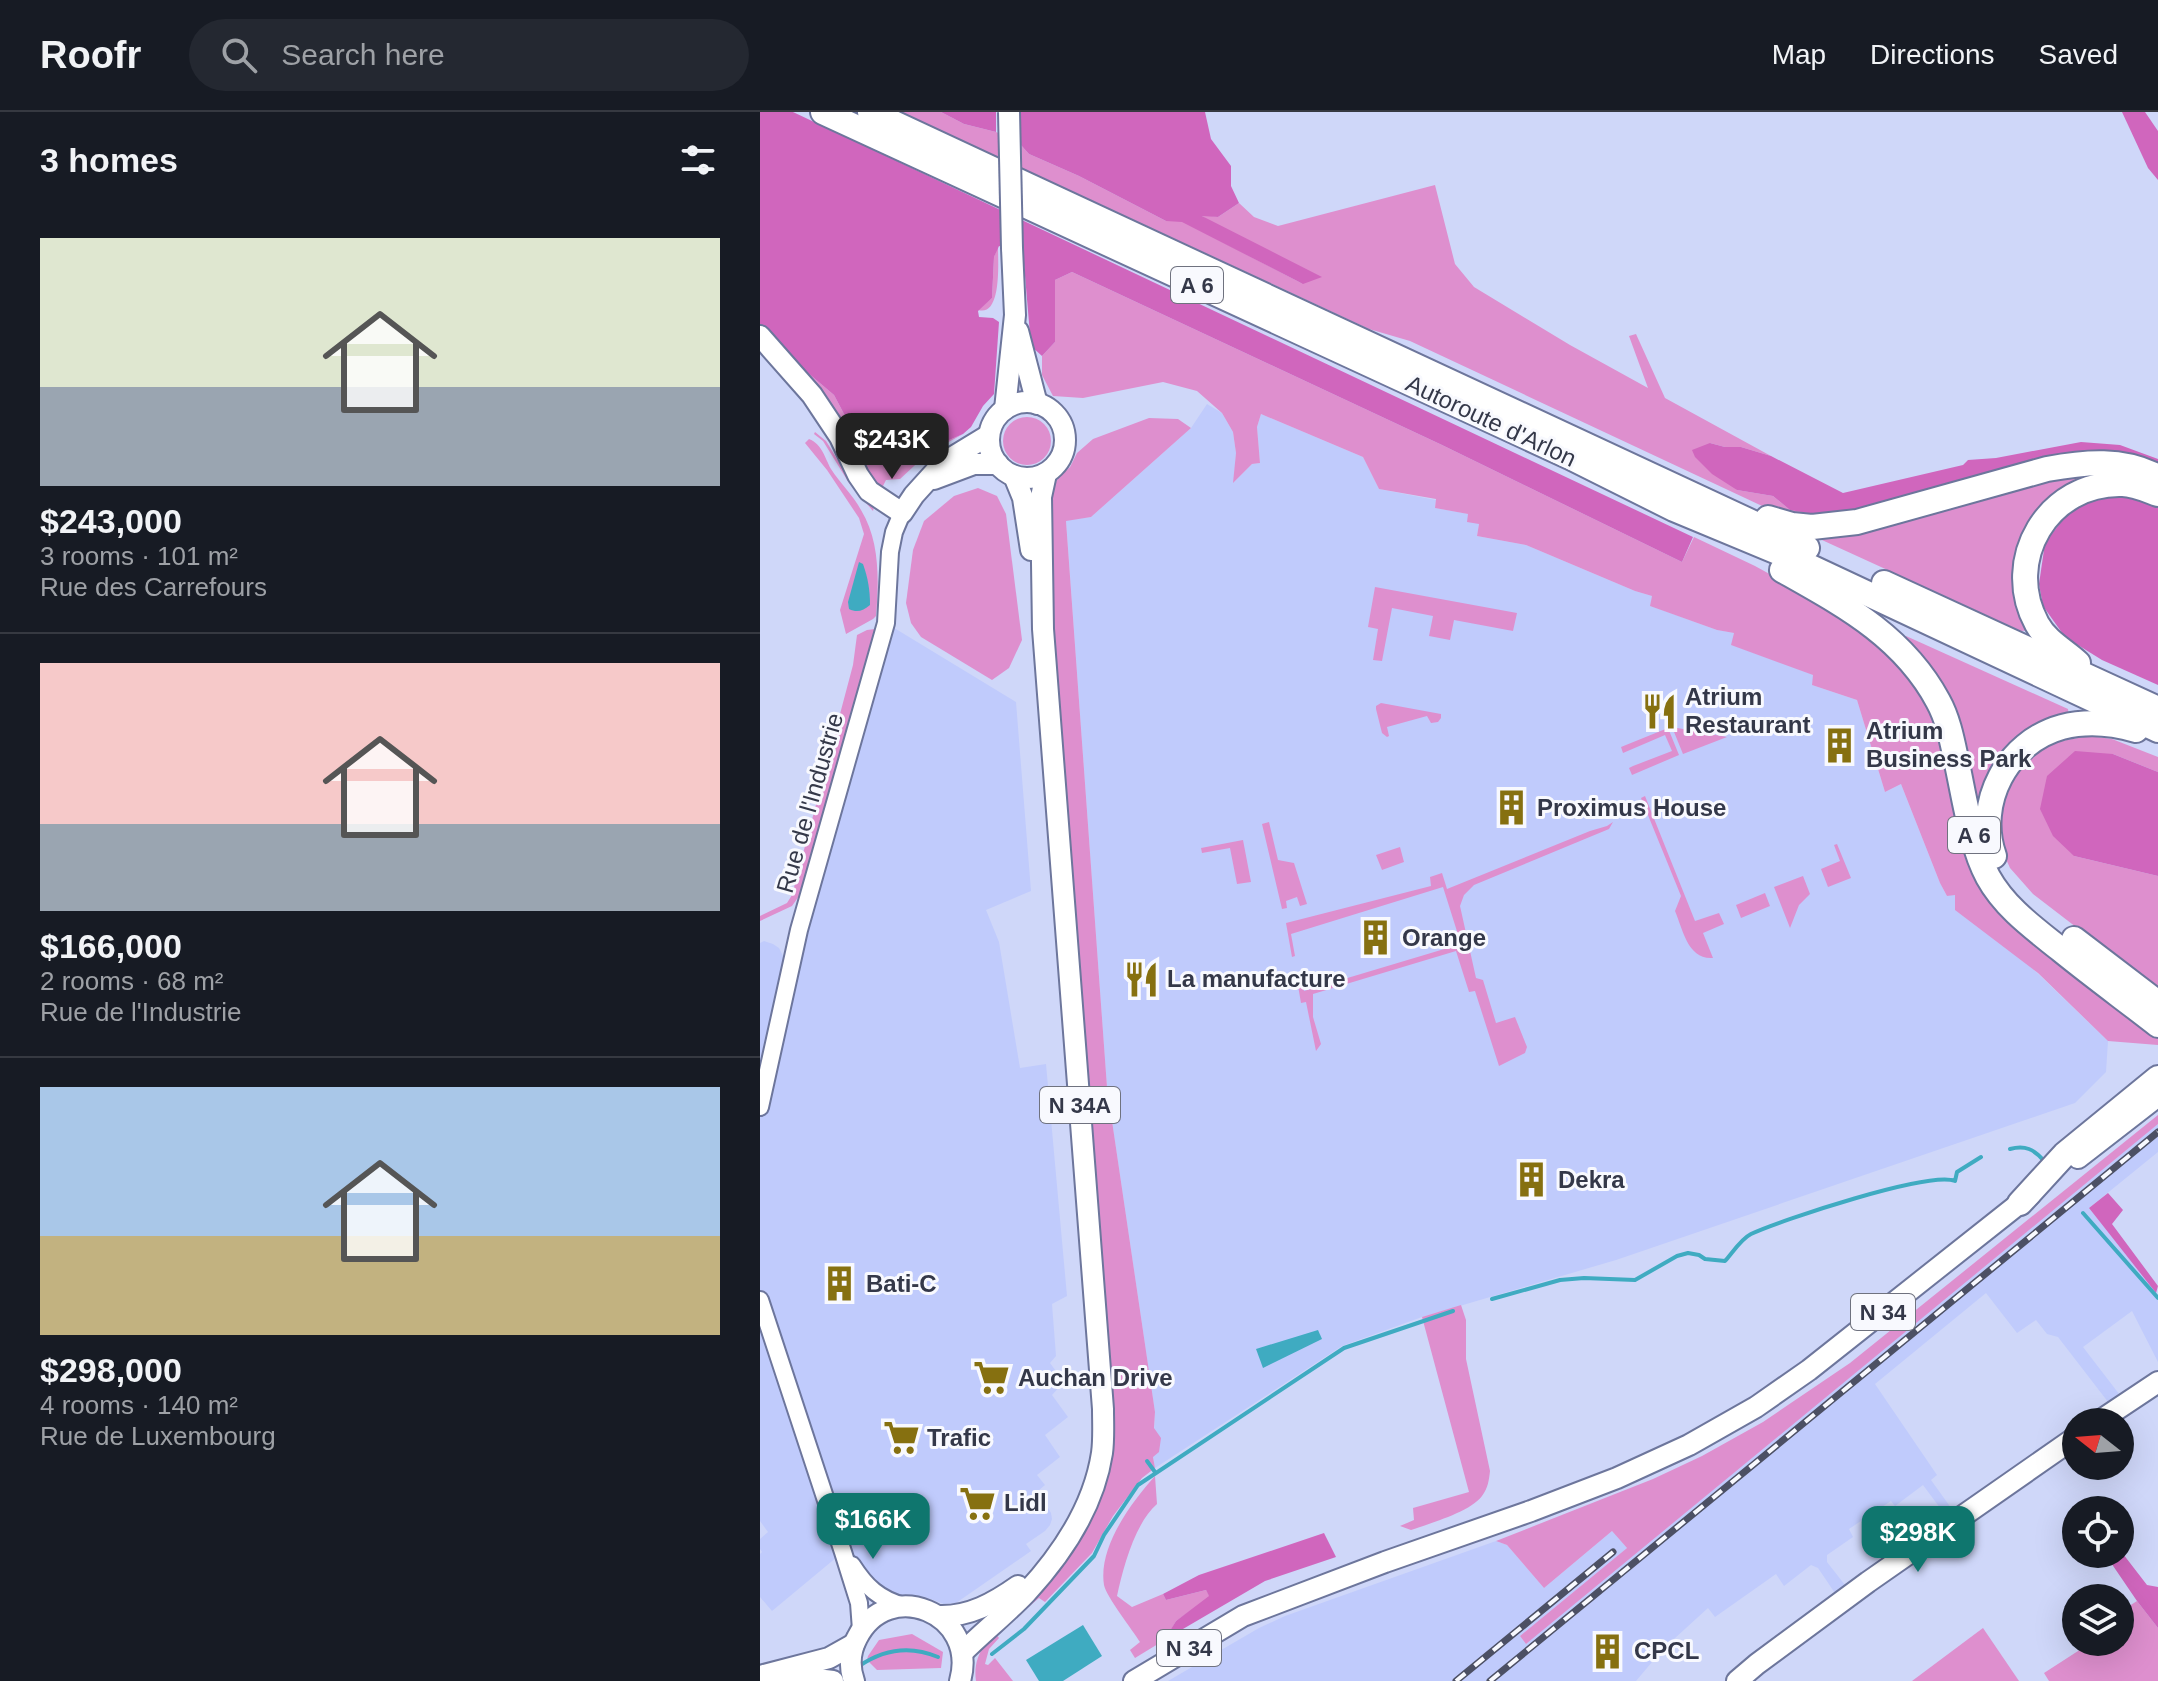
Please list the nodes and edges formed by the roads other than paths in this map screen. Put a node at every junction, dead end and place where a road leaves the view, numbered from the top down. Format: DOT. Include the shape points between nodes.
graph roads {
  1 [pos="823,112"];
  2 [pos="870,112"];
  3 [pos="1009,112"];
  4 [pos="1015,315"];
  5 [pos="760,336"];
  6 [pos="1037,404"];
  7 [pos="1005,409"];
  8 [pos="989,435"];
  9 [pos="1006,470"];
  10 [pos="1046,474"];
  11 [pos="2158,477"];
  12 [pos="927,481"];
  13 [pos="2158,494"];
  14 [pos="1674,509"];
  15 [pos="902,513"];
  16 [pos="1733,513"];
  17 [pos="1043,629"];
  18 [pos="2093,680"];
  19 [pos="2158,709"];
  20 [pos="2158,733"];
  21 [pos="2009,906"];
  22 [pos="2081,945"];
  23 [pos="2158,995"];
  24 [pos="2158,1003"];
  25 [pos="2158,1016"];
  26 [pos="2158,1025"];
  27 [pos="2158,1078"];
  28 [pos="2158,1096"];
  29 [pos="760,1107"];
  30 [pos="2020,1203"];
  31 [pos="760,1300"];
  32 [pos="2158,1382"];
  33 [pos="2119,1408"];
  34 [pos="2062,1447"];
  35 [pos="843,1552"];
  36 [pos="1048,1567"];
  37 [pos="906,1606"];
  38 [pos="939,1616"];
  39 [pos="857,1637"];
  40 [pos="962,1653"];
  41 [pos="763,1675"];
  42 [pos="961,1680"];
  43 [pos="833,1681"];
  44 [pos="854,1681"];
  45 [pos="1134,1681"];
  46 [pos="1737,1681"];
  1 -- 14 [label="highway, Autoroute d'Arlon / A 6"];
  2 -- 16 [label="highway, Autoroute d'Arlon / A 6"];
  3 -- 4 [label="main road, bridge"];
  4 -- 6 [label="main road"];
  4 -- 7 [label="main road"];
  5 -- 15 [label="main road" via="812,395 869,491"];
  6 -- 7 [label="main road"];
  6 -- 10 [label="main road" via="1055,414 1064,430 1060,459"];
  7 -- 8 [label="main road"];
  8 -- 9 [label="main road" via="992,455"];
  8 -- 12 [label="main road" via="943,463"];
  9 -- 10 [label="main road" via="1025,478"];
  9 -- 12 [label="main road" via="974,464"];
  9 -- 17 [label="main road, N 34A" via="1023,498"];
  10 -- 17 [label="main road, N 34A" via="1041,497"];
  11 -- 16 [label="highway, A 6" via="2116,463 2078,463 1834,526 1792,525"];
  12 -- 15 [label="main road"];
  13 -- 18 [label="highway, A 6" via="2123,484 2074,494 2052,511 2027,554 2024,577 2038,626"];
  14 -- 20 [label="highway, Autoroute d'Arlon / A 6" via="1785,555"];
  14 -- 21 [label="highway, A 6" via="1848,607 1917,669 1939,703 1951,736 1987,875"];
  15 -- 29 [label="street, Rue de l'Industrie" via="890,552 886,623 799,930"];
  16 -- 18 [label="highway, Autoroute d'Arlon / A 6"];
  17 -- 36 [label="main road, N 34A" via="1103,1409 1096,1479"];
  18 -- 19 [label="highway, Autoroute d'Arlon / A 6"];
  20 -- 22 [label="highway, A 6" via="2111,724 2060,727 2035,738 2013,758 1989,802 1992,854 2031,905"];
  21 -- 25 [label="highway, A 6"];
  21 -- 26 [label="highway, A 6"];
  22 -- 23 [label="highway, A 6"];
  22 -- 24 [label="highway, A 6"];
  27 -- 30 [label="highway" via="2065,1154"];
  28 -- 30 [label="main road, N 34"];
  30 -- 45 [label="main road, N 34" via="1809,1370 1689,1445 1531,1511 1243,1616"];
  31 -- 35 [label="street"];
  32 -- 33 [label="main road"];
  34 -- 46 [label="main road"];
  35 -- 37 [label="street" via="875,1592"];
  35 -- 39 [label="street" via="859,1603"];
  36 -- 38 [label="main road, N 34A" via="985,1607"];
  36 -- 40 [label="main road, N 34A"];
  37 -- 38 [label="main road"];
  37 -- 39 [label="main road" via="873,1617"];
  38 -- 40 [label="main road" via="950,1626"];
  39 -- 41 [label="main road" via="829,1658"];
  39 -- 44 [label="main road" via="851,1660"];
  40 -- 42 [label="main road"];
  41 -- 43 [label="main road"];
}
